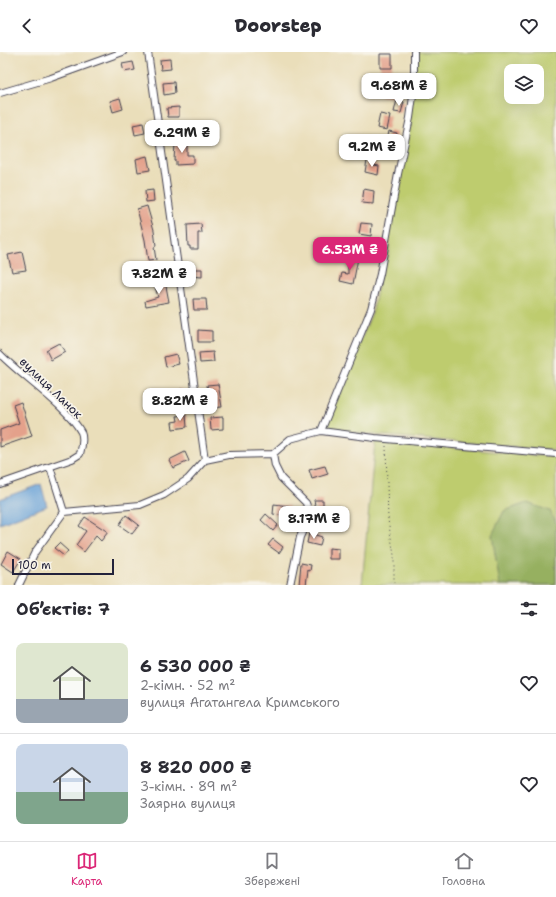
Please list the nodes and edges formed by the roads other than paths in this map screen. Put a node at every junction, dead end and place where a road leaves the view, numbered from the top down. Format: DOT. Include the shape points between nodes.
graph roads {
  1 [pos="123,52"];
  2 [pos="148,52"];
  3 [pos="414,52"];
  4 [pos="0,92"];
  5 [pos="0,354"];
  6 [pos="321,431"];
  7 [pos="273,454"];
  8 [pos="556,454"];
  9 [pos="205,460"];
  10 [pos="50,466"];
  11 [pos="0,484"];
  12 [pos="64,512"];
  13 [pos="19,585"];
  14 [pos="290,585"];
  1 -- 4 [label="street" via="51,78"];
  2 -- 9 [label="street"];
  3 -- 6 [label="street" via="414,89 410,118 379,281 371,309"];
  5 -- 10 [label="street, вулиця Ланок" via="68,416 81,433 83,444 80,454"];
  6 -- 7 [label="street" via="290,439"];
  6 -- 8 [label="street"];
  7 -- 9 [label="street" via="229,455"];
  7 -- 14 [label="street" via="281,478 306,503 309,512 300,537"];
  9 -- 12 [label="street" via="188,479 164,495 140,505"];
  10 -- 11 [label="street"];
  10 -- 12 [label="street"];
  12 -- 13 [label="street" via="35,552"];
}
